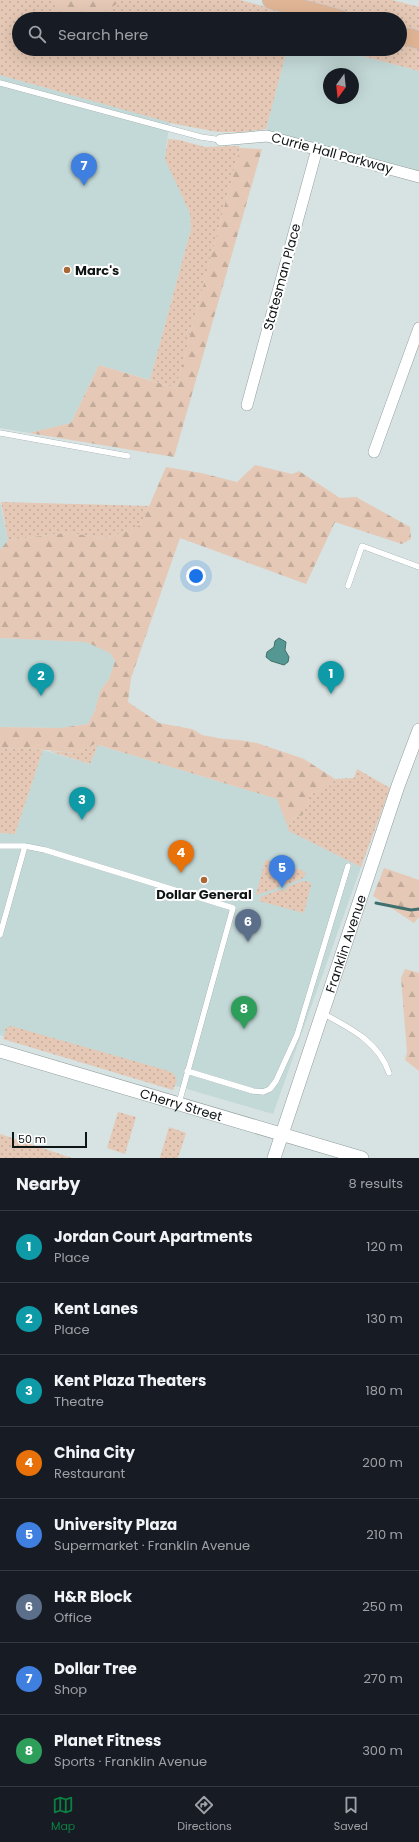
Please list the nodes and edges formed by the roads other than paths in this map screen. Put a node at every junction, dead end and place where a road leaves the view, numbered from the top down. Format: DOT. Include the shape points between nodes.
graph roads {
  1 [pos="271,0"];
  2 [pos="315,12"];
  3 [pos="407,37"];
  4 [pos="419,40"];
  5 [pos="0,83"];
  6 [pos="221,140"];
  7 [pos="317,149"];
  8 [pos="419,177"];
  9 [pos="419,328"];
  10 [pos="247,405"];
  11 [pos="0,433"];
  12 [pos="374,452"];
  13 [pos="128,456"];
  14 [pos="419,567"];
  15 [pos="348,586"];
  16 [pos="419,730"];
  17 [pos="0,846"];
  18 [pos="25,846"];
  19 [pos="348,866"];
  20 [pos="0,935"];
  21 [pos="322,1013"];
  22 [pos="0,1051"];
  23 [pos="187,1072"];
  24 [pos="389,1073"];
  25 [pos="179,1103"];
  26 [pos="282,1135"];
  27 [pos="274,1158"];
  28 [pos="362,1158"];
  1 -- 2 [label="main road"];
  3 -- 4 [label="main road"];
  5 -- 6 [label="lane" via="201,137"];
  6 -- 7 [label="street, Currie Hall Parkway" via="267,136"];
  7 -- 8 [label="street, Currie Hall Parkway"];
  7 -- 10 [label="street, Statesman Place"];
  9 -- 12 [label="street"];
  11 -- 13 [label="lane"];
  14 -- 15 [label="lane" via="362,546"];
  16 -- 21 [label="street, Franklin Avenue"];
  17 -- 18 [label="lane"];
  18 -- 20 [label="lane"];
  18 -- 23 [label="lane" via="233,908"];
  19 -- 23 [label="lane" via="297,1035 270,1089 263,1092 253,1091"];
  21 -- 24 [label="lane" via="355,1030 370,1042 385,1062"];
  21 -- 26 [label="street, Franklin Avenue"];
  22 -- 25 [label="street, Cherry Street"];
  23 -- 25 [label="lane"];
  25 -- 26 [label="street, Cherry Street"];
  26 -- 27 [label="street, Franklin Avenue"];
  26 -- 28 [label="street, Cherry Street"];
}
